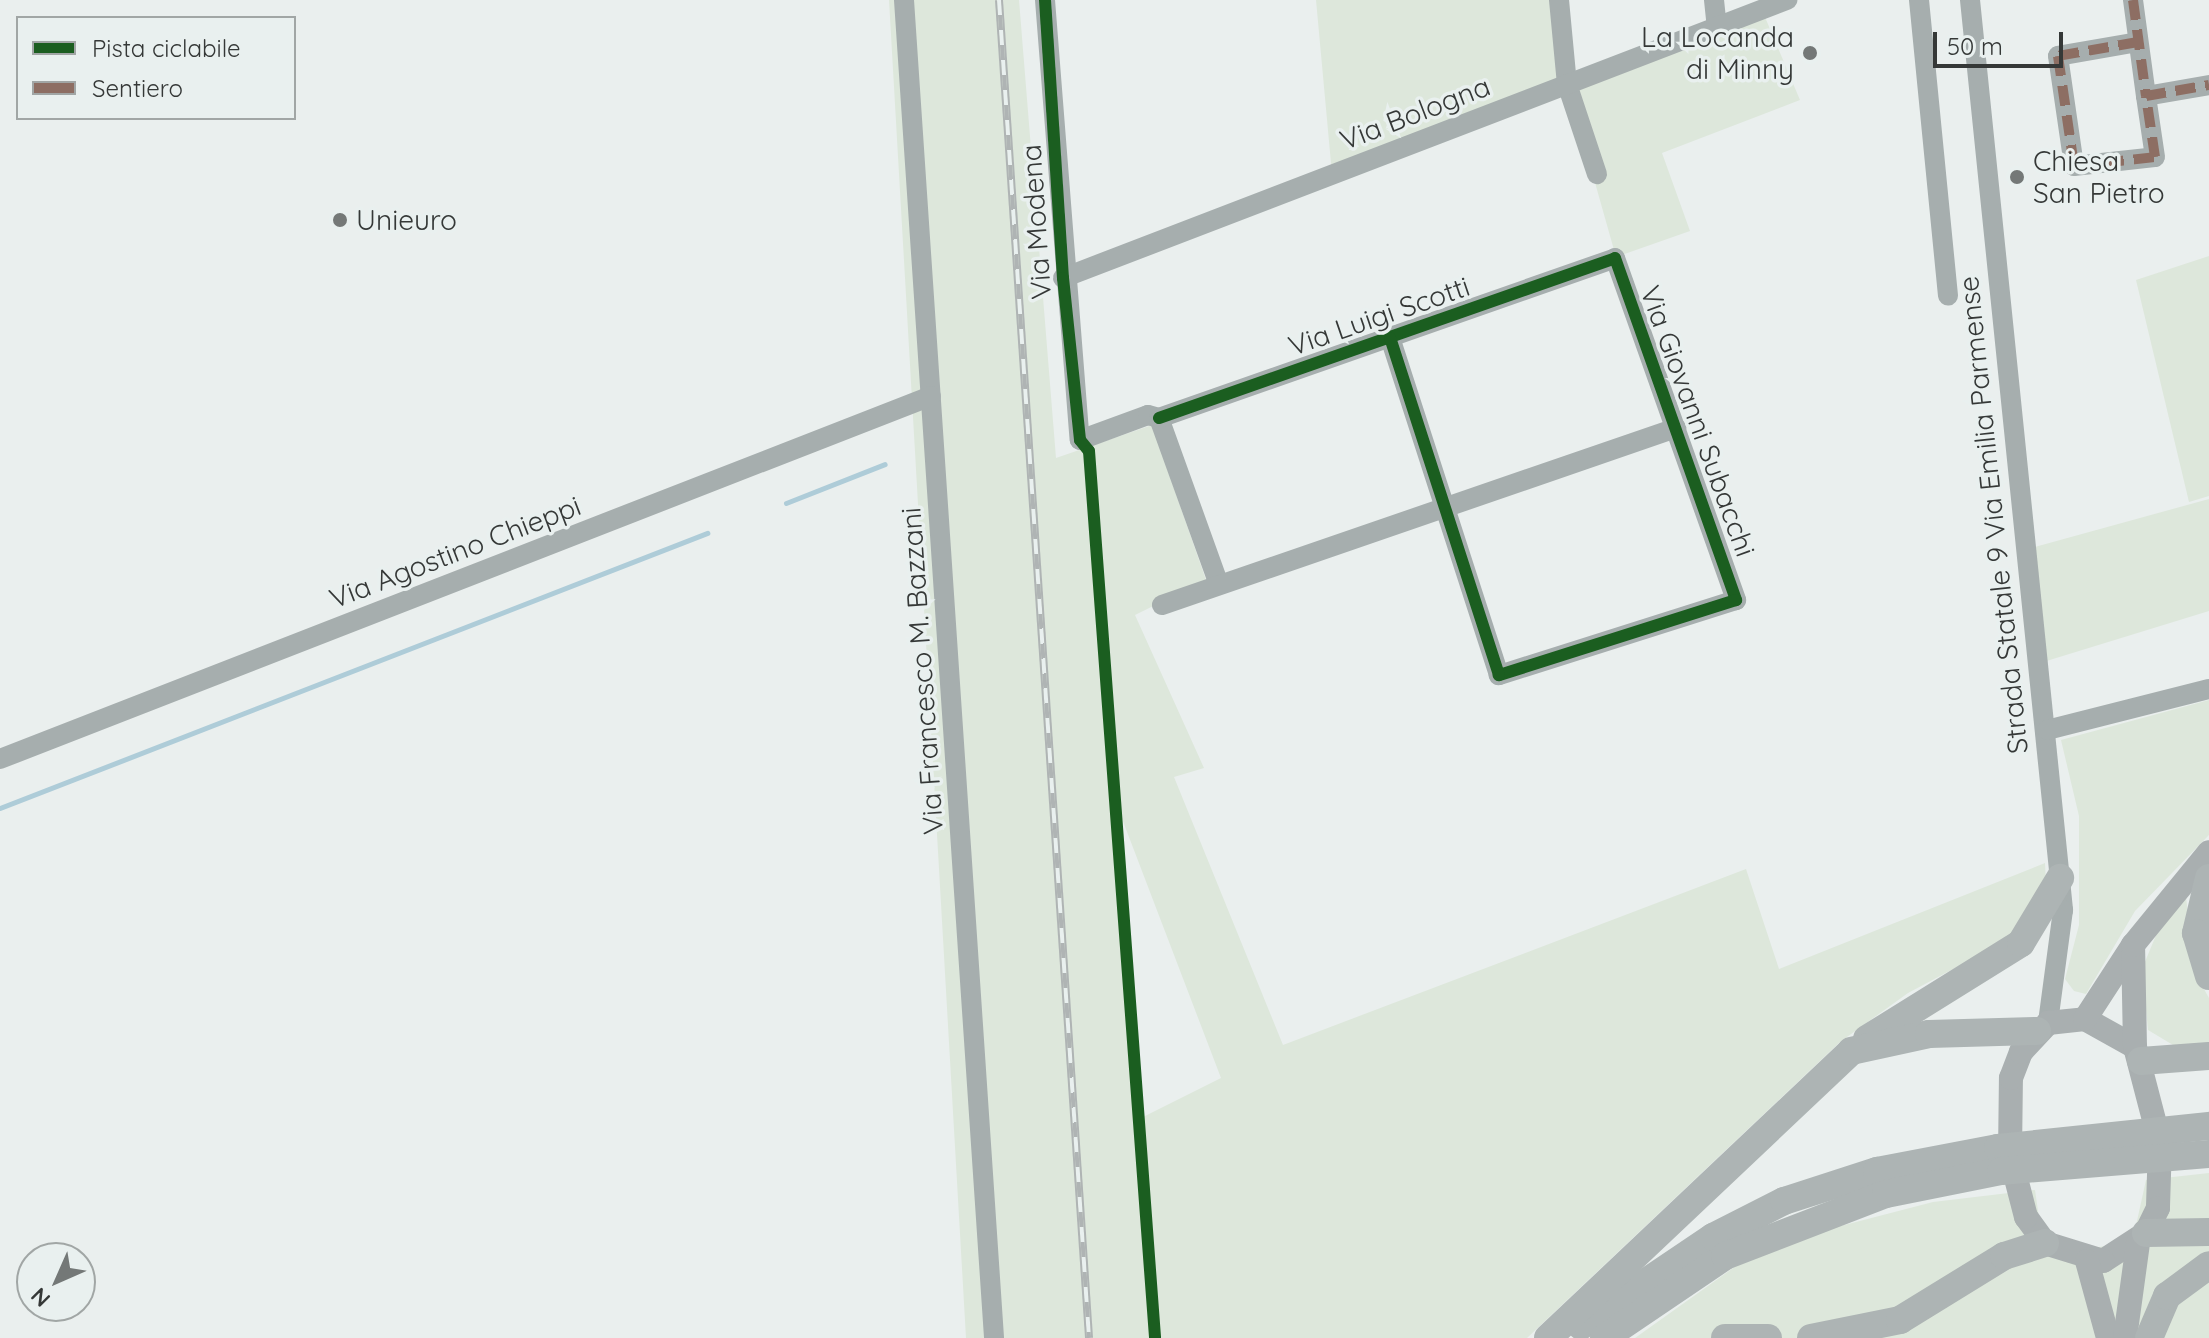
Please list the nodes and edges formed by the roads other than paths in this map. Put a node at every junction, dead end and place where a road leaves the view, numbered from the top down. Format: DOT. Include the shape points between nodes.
graph roads {
  1 [pos="904,0"];
  2 [pos="1045,0"];
  3 [pos="1559,0"];
  4 [pos="1714,0"];
  5 [pos="1787,0"];
  6 [pos="1919,0"];
  7 [pos="1970,0"];
  8 [pos="2133,0"];
  9 [pos="1717,27"];
  10 [pos="2138,42"];
  11 [pos="1567,84"];
  12 [pos="2209,85"];
  13 [pos="2146,96"];
  14 [pos="1597,174"];
  15 [pos="1615,258"];
  16 [pos="1063,278"];
  17 [pos="1948,296"];
  18 [pos="1390,338"];
  19 [pos="931,396"];
  20 [pos="1159,418"];
  21 [pos="1676,428"];
  22 [pos="1444,507"];
  23 [pos="1219,585"];
  24 [pos="1162,605"];
  25 [pos="2209,689"];
  26 [pos="2047,730"];
  27 [pos="0,759"];
  28 [pos="2209,852"];
  29 [pos="2060,878"];
  30 [pos="2209,878"];
  31 [pos="2133,945"];
  32 [pos="2209,976"];
  33 [pos="2085,1019"];
  34 [pos="2043,1027"];
  35 [pos="1851,1051"];
  36 [pos="2138,1054"];
  37 [pos="2209,1056"];
  38 [pos="2209,1126"];
  39 [pos="2209,1154"];
  40 [pos="2209,1232"];
  41 [pos="2142,1238"];
  42 [pos="2045,1243"];
  43 [pos="1719,1247"];
  44 [pos="2087,1261"];
  45 [pos="2209,1265"];
  46 [pos="994,1338"];
  47 [pos="1548,1338"];
  48 [pos="1565,1338"];
  49 [pos="1604,1338"];
  50 [pos="1725,1338"];
  51 [pos="1768,1338"];
  52 [pos="1811,1338"];
  53 [pos="2108,1338"];
  54 [pos="2125,1338"];
  55 [pos="2149,1338"];
  1 -- 19 [label="street, Via Francesco M. Bazzani"];
  2 -- 16 [label="street, Via Modena"];
  3 -- 11 [label="street"];
  4 -- 9 [label="street"];
  5 -- 9 [label="street, Via Bologna"];
  6 -- 17 [label="street"];
  7 -- 26 [label="street, Strada Statale 9 Via Emilia Parmense"];
  8 -- 10 [label="street"];
  9 -- 11 [label="street, Via Bologna"];
  10 -- 13 [label="street"];
  10 -- 13 [label="street" via="2058,56 2074,166 2155,157"];
  11 -- 14 [label="street"];
  11 -- 16 [label="street, Via Bologna"];
  12 -- 13 [label="street"];
  15 -- 18 [label="street, Via Luigi Scotti"];
  15 -- 21 [label="street, Via Giovanni Subacchi"];
  16 -- 20 [label="street, Via Modena" via="1080,440 1148,415"];
  18 -- 20 [label="street, Via Luigi Scotti"];
  18 -- 22 [label="street"];
  19 -- 27 [label="street, Via Agostino Chieppi"];
  19 -- 46 [label="street, Via Francesco M. Bazzani"];
  20 -- 23 [label="street"];
  21 -- 22 [label="street"];
  21 -- 22 [label="street, Via Giovanni Subacchi" via="1736,600 1499,675"];
  22 -- 23 [label="street"];
  23 -- 24 [label="street"];
  25 -- 26 [label="street"];
  26 -- 29 [label="street, Strada Statale 9 Via Emilia Parmense"];
  28 -- 31 [label="main road"];
  29 -- 34 [label="street, Strada Statale 9 Via Emilia Parmense" via="2062,944"];
  29 -- 35 [label="highway" via="2021,943"];
  30 -- 32 [label="highway" via="2196,933"];
  31 -- 33 [label="main road"];
  31 -- 36 [label="main road"];
  33 -- 34 [label="main road"];
  33 -- 36 [label="main road"];
  34 -- 35 [label="highway" via="1929,1034"];
  34 -- 42 [label="main road, Strada Statale 9 Via Emilia Parmense" via="2011,1078 2010,1155 2026,1217"];
  35 -- 47 [label="highway"];
  36 -- 37 [label="highway"];
  36 -- 41 [label="main road" via="2160,1143 2158,1208"];
  38 -- 43 [label="highway, bridge" via="1998,1148 1877,1171 1784,1201"];
  39 -- 43 [label="highway, bridge" via="2001,1171 1886,1194"];
  40 -- 41 [label="highway"];
  41 -- 44 [label="main road" via="2122,1255"];
  41 -- 54 [label="main road"];
  42 -- 44 [label="main road"];
  42 -- 52 [label="highway" via="2004,1256 1900,1320"];
  43 -- 48 [label="highway" via="1642,1278"];
  43 -- 49 [label="highway"];
  44 -- 53 [label="main road"];
  45 -- 55 [label="highway" via="2167,1296"];
  50 -- 51 [label="highway"];
}
